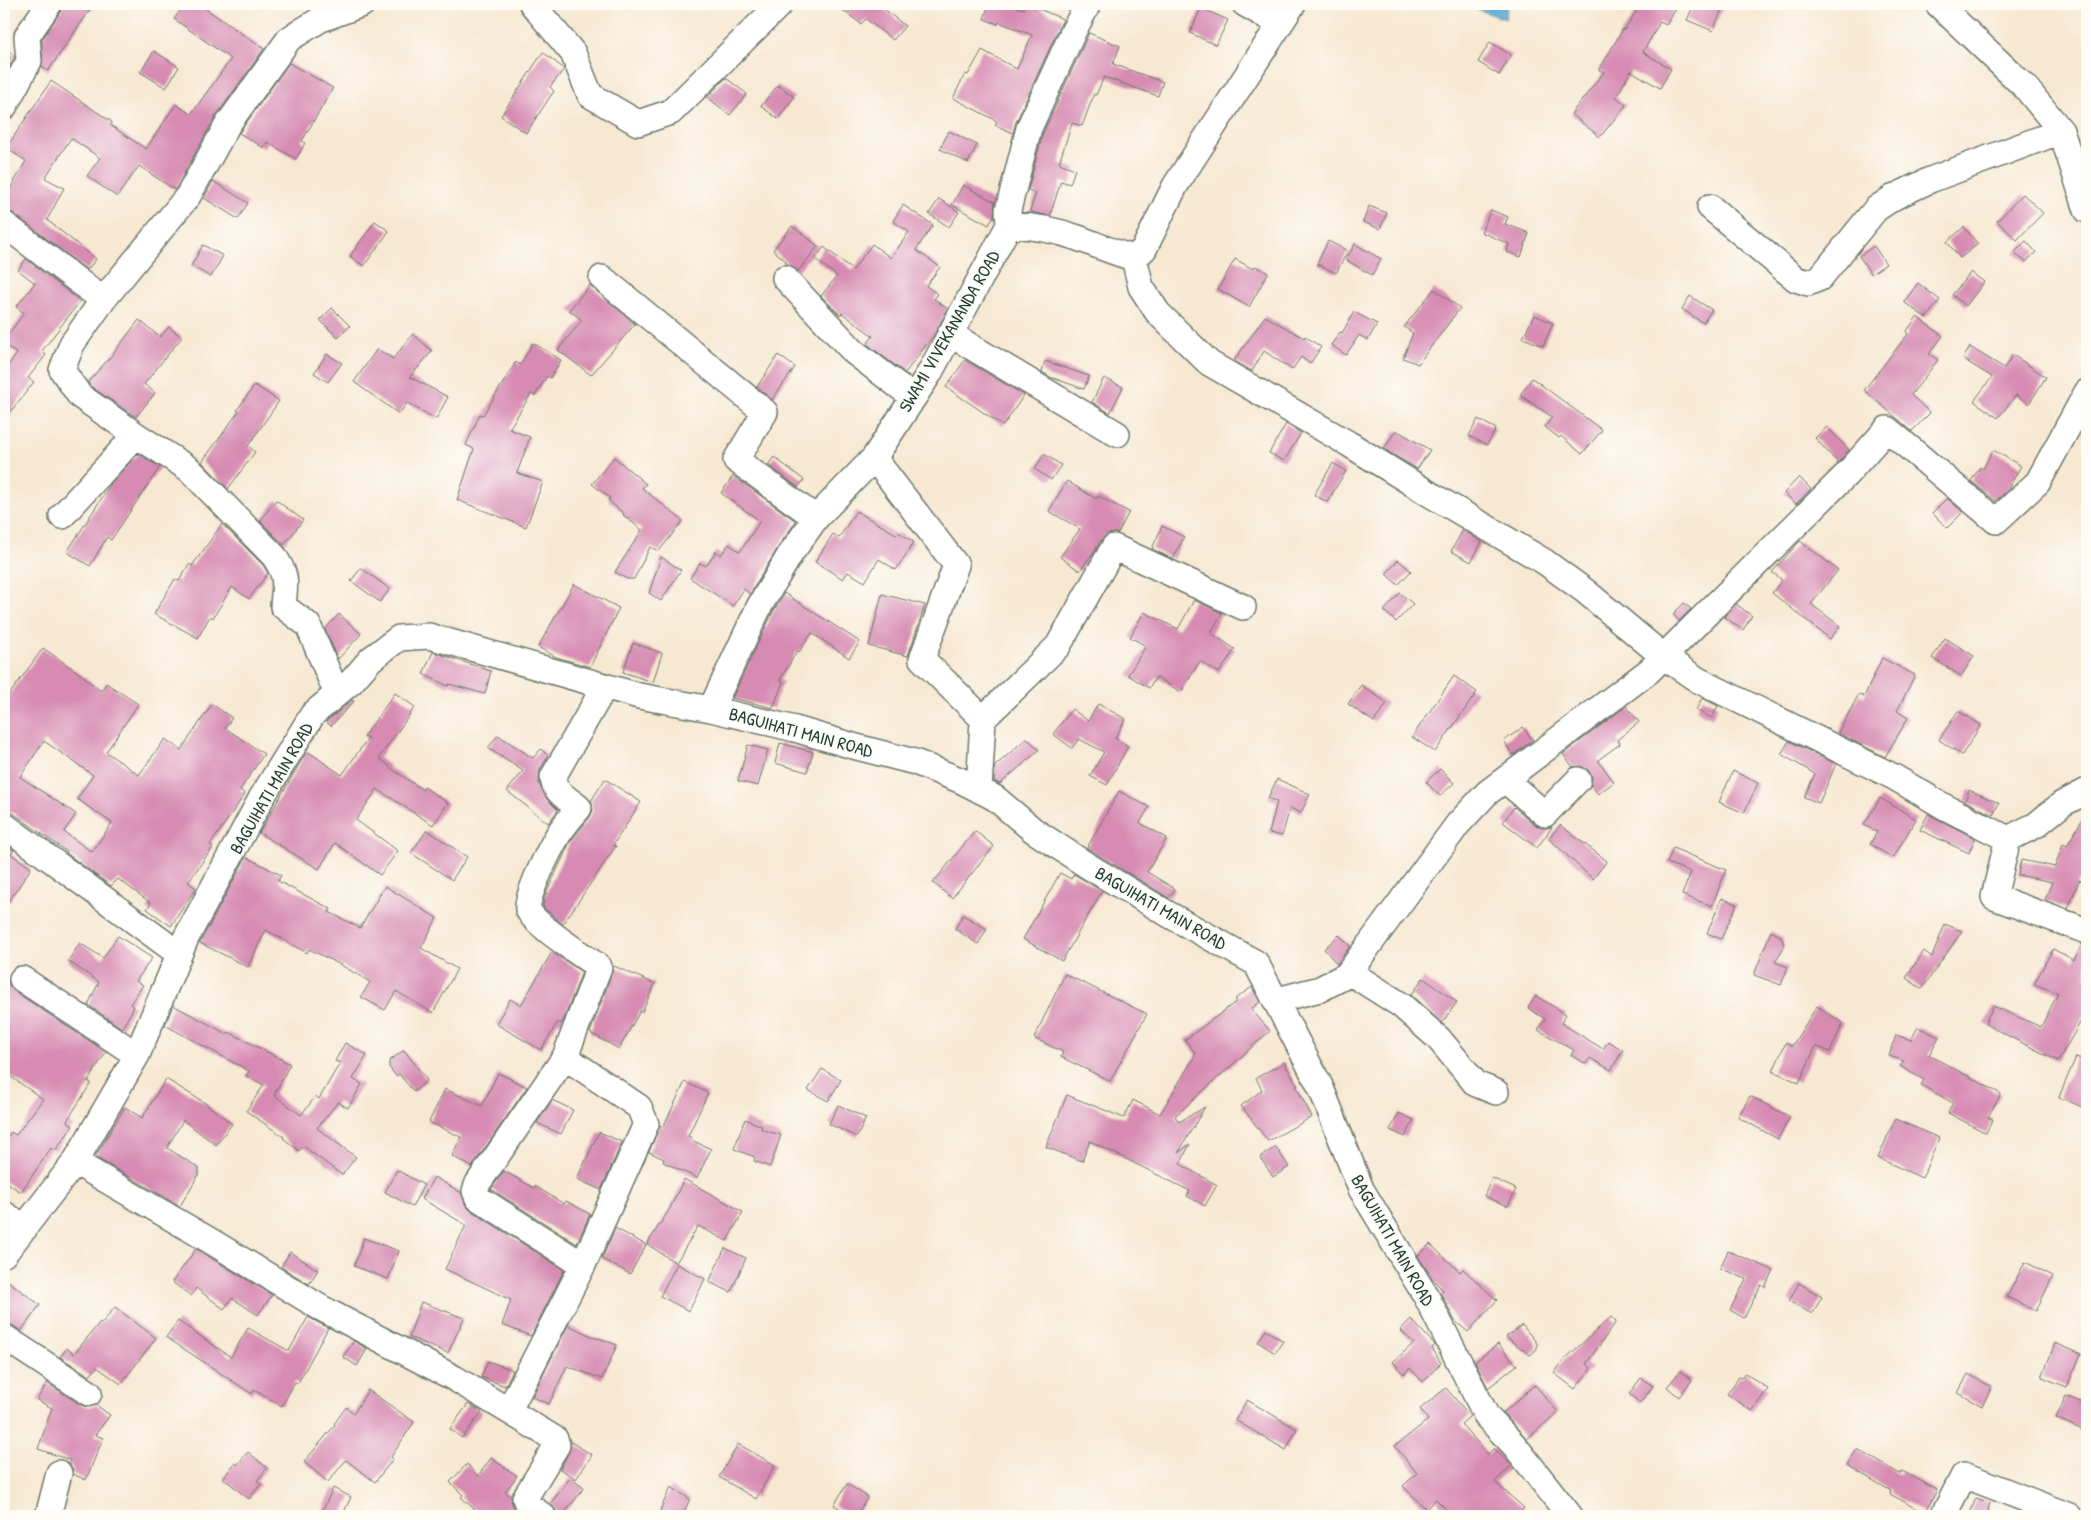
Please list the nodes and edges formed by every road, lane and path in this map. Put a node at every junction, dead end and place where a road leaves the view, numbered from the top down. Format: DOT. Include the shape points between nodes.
graph roads {
  1 [pos="50,4"];
  2 [pos="362,4"];
  3 [pos="532,4"];
  4 [pos="780,4"];
  5 [pos="1088,4"];
  6 [pos="1245,4"];
  7 [pos="1293,4"];
  8 [pos="1938,4"];
  9 [pos="1280,24"];
  10 [pos="4,107"];
  11 [pos="2061,131"];
  12 [pos="2080,157"];
  13 [pos="1710,207"];
  14 [pos="2087,210"];
  15 [pos="4,224"];
  16 [pos="1009,225"];
  17 [pos="1134,258"];
  18 [pos="602,278"];
  19 [pos="786,278"];
  20 [pos="103,300"];
  21 [pos="950,334"];
  22 [pos="2087,392"];
  23 [pos="913,397"];
  24 [pos="1117,434"];
  25 [pos="136,435"];
  26 [pos="874,458"];
  27 [pos="62,516"];
  28 [pos="816,518"];
  29 [pos="1243,607"];
  30 [pos="1664,657"];
  31 [pos="604,686"];
  32 [pos="337,694"];
  33 [pos="711,709"];
  34 [pos="983,719"];
  35 [pos="1505,780"];
  36 [pos="1578,780"];
  37 [pos="979,790"];
  38 [pos="2087,791"];
  39 [pos="4,825"];
  40 [pos="2008,839"];
  41 [pos="2087,931"];
  42 [pos="179,954"];
  43 [pos="1349,972"];
  44 [pos="22,979"];
  45 [pos="1276,1000"];
  46 [pos="137,1055"];
  47 [pos="565,1057"];
  48 [pos="1496,1092"];
  49 [pos="75,1162"];
  50 [pos="4,1214"];
  51 [pos="25,1228"];
  52 [pos="4,1254"];
  53 [pos="583,1265"];
  54 [pos="4,1337"];
  55 [pos="89,1393"];
  56 [pos="509,1410"];
  57 [pos="59,1472"];
  58 [pos="48,1516"];
  59 [pos="543,1516"];
  60 [pos="1570,1516"];
  61 [pos="1943,1516"];
  62 [pos="2068,1516"];
  1 -- 10 [label="street" via="27,36 29,61"];
  2 -- 20 [label="street" via="321,19 289,39 228,124 188,196"];
  3 -- 4 [label="street" via="573,53 590,95 638,123 672,112"];
  5 -- 16 [label="street, SWAMI VIVEKANANDA ROAD" via="1028,128 1008,210"];
  6 -- 9 [label="street"];
  7 -- 9 [label="street"];
  8 -- 11 [label="street" via="2026,88"];
  9 -- 17 [label="street" via="1175,186 1144,249"];
  11 -- 12 [label="street"];
  11 -- 13 [label="street" via="1930,180 1894,197 1876,209 1820,278 1808,283 1796,279"];
  12 -- 14 [label="street"];
  15 -- 20 [label="street"];
  16 -- 17 [label="street" via="1035,227 1078,238 1115,254"];
  16 -- 21 [label="street, SWAMI VIVEKANANDA ROAD"];
  17 -- 30 [label="street" via="1141,287 1158,313 1209,363 1545,562"];
  18 -- 28 [label="street" via="765,412 736,460"];
  19 -- 23 [label="street" via="854,352"];
  20 -- 25 [label="street" via="72,344 62,370 80,396"];
  21 -- 23 [label="street, SWAMI VIVEKANANDA ROAD"];
  21 -- 24 [label="street"];
  22 -- 30 [label="street" via="2038,482 1996,521 1887,429 1846,475"];
  23 -- 26 [label="street, SWAMI VIVEKANANDA ROAD"];
  25 -- 27 [label="street"];
  25 -- 32 [label="street" via="189,468 274,556 285,580 283,606 308,625"];
  26 -- 28 [label="street, SWAMI VIVEKANANDA ROAD"];
  26 -- 34 [label="street" via="956,565 922,659"];
  28 -- 33 [label="street, SWAMI VIVEKANANDA ROAD" via="759,607"];
  29 -- 34 [label="street" via="1114,547 1058,646"];
  30 -- 35 [label="street"];
  30 -- 40 [label="street" via="1698,680 1894,777"];
  31 -- 32 [label="street, BAGUIHATI MAIN ROAD" via="429,636 399,638 372,659"];
  31 -- 33 [label="street, BAGUIHATI MAIN ROAD"];
  31 -- 47 [label="street" via="553,777 558,791 579,808 558,834 528,900 528,910 538,923 599,967"];
  32 -- 42 [label="street, BAGUIHATI MAIN ROAD" via="313,714 262,797"];
  33 -- 37 [label="street, BAGUIHATI MAIN ROAD" via="915,762"];
  34 -- 37 [label="street"];
  35 -- 36 [label="street" via="1545,814"];
  35 -- 43 [label="street" via="1487,793 1458,824"];
  37 -- 45 [label="street, BAGUIHATI MAIN ROAD" via="995,798 1033,830 1088,866 1256,963"];
  38 -- 40 [label="street" via="2062,804 2036,825"];
  39 -- 42 [label="street"];
  40 -- 41 [label="street" via="1994,897"];
  42 -- 46 [label="street, BAGUIHATI MAIN ROAD"];
  43 -- 45 [label="street" via="1320,989"];
  43 -- 48 [label="street" via="1401,1005 1439,1039 1476,1084"];
  44 -- 46 [label="street"];
  45 -- 60 [label="street, BAGUIHATI MAIN ROAD" via="1320,1088 1361,1189 1427,1298 1487,1417 1514,1445"];
  46 -- 49 [label="street, BAGUIHATI MAIN ROAD"];
  47 -- 53 [label="street" via="639,1107 646,1124"];
  47 -- 53 [label="street" via="475,1191 478,1198"];
  49 -- 51 [label="street, BAGUIHATI MAIN ROAD"];
  49 -- 56 [label="street" via="322,1308"];
  50 -- 51 [label="street"];
  51 -- 52 [label="street, BAGUIHATI MAIN ROAD"];
  53 -- 56 [label="street"];
  54 -- 55 [label="street"];
  56 -- 59 [label="street" via="555,1439 557,1445 525,1498 528,1505"];
  57 -- 58 [label="street"];
  61 -- 62 [label="street" via="1964,1475"];
}
